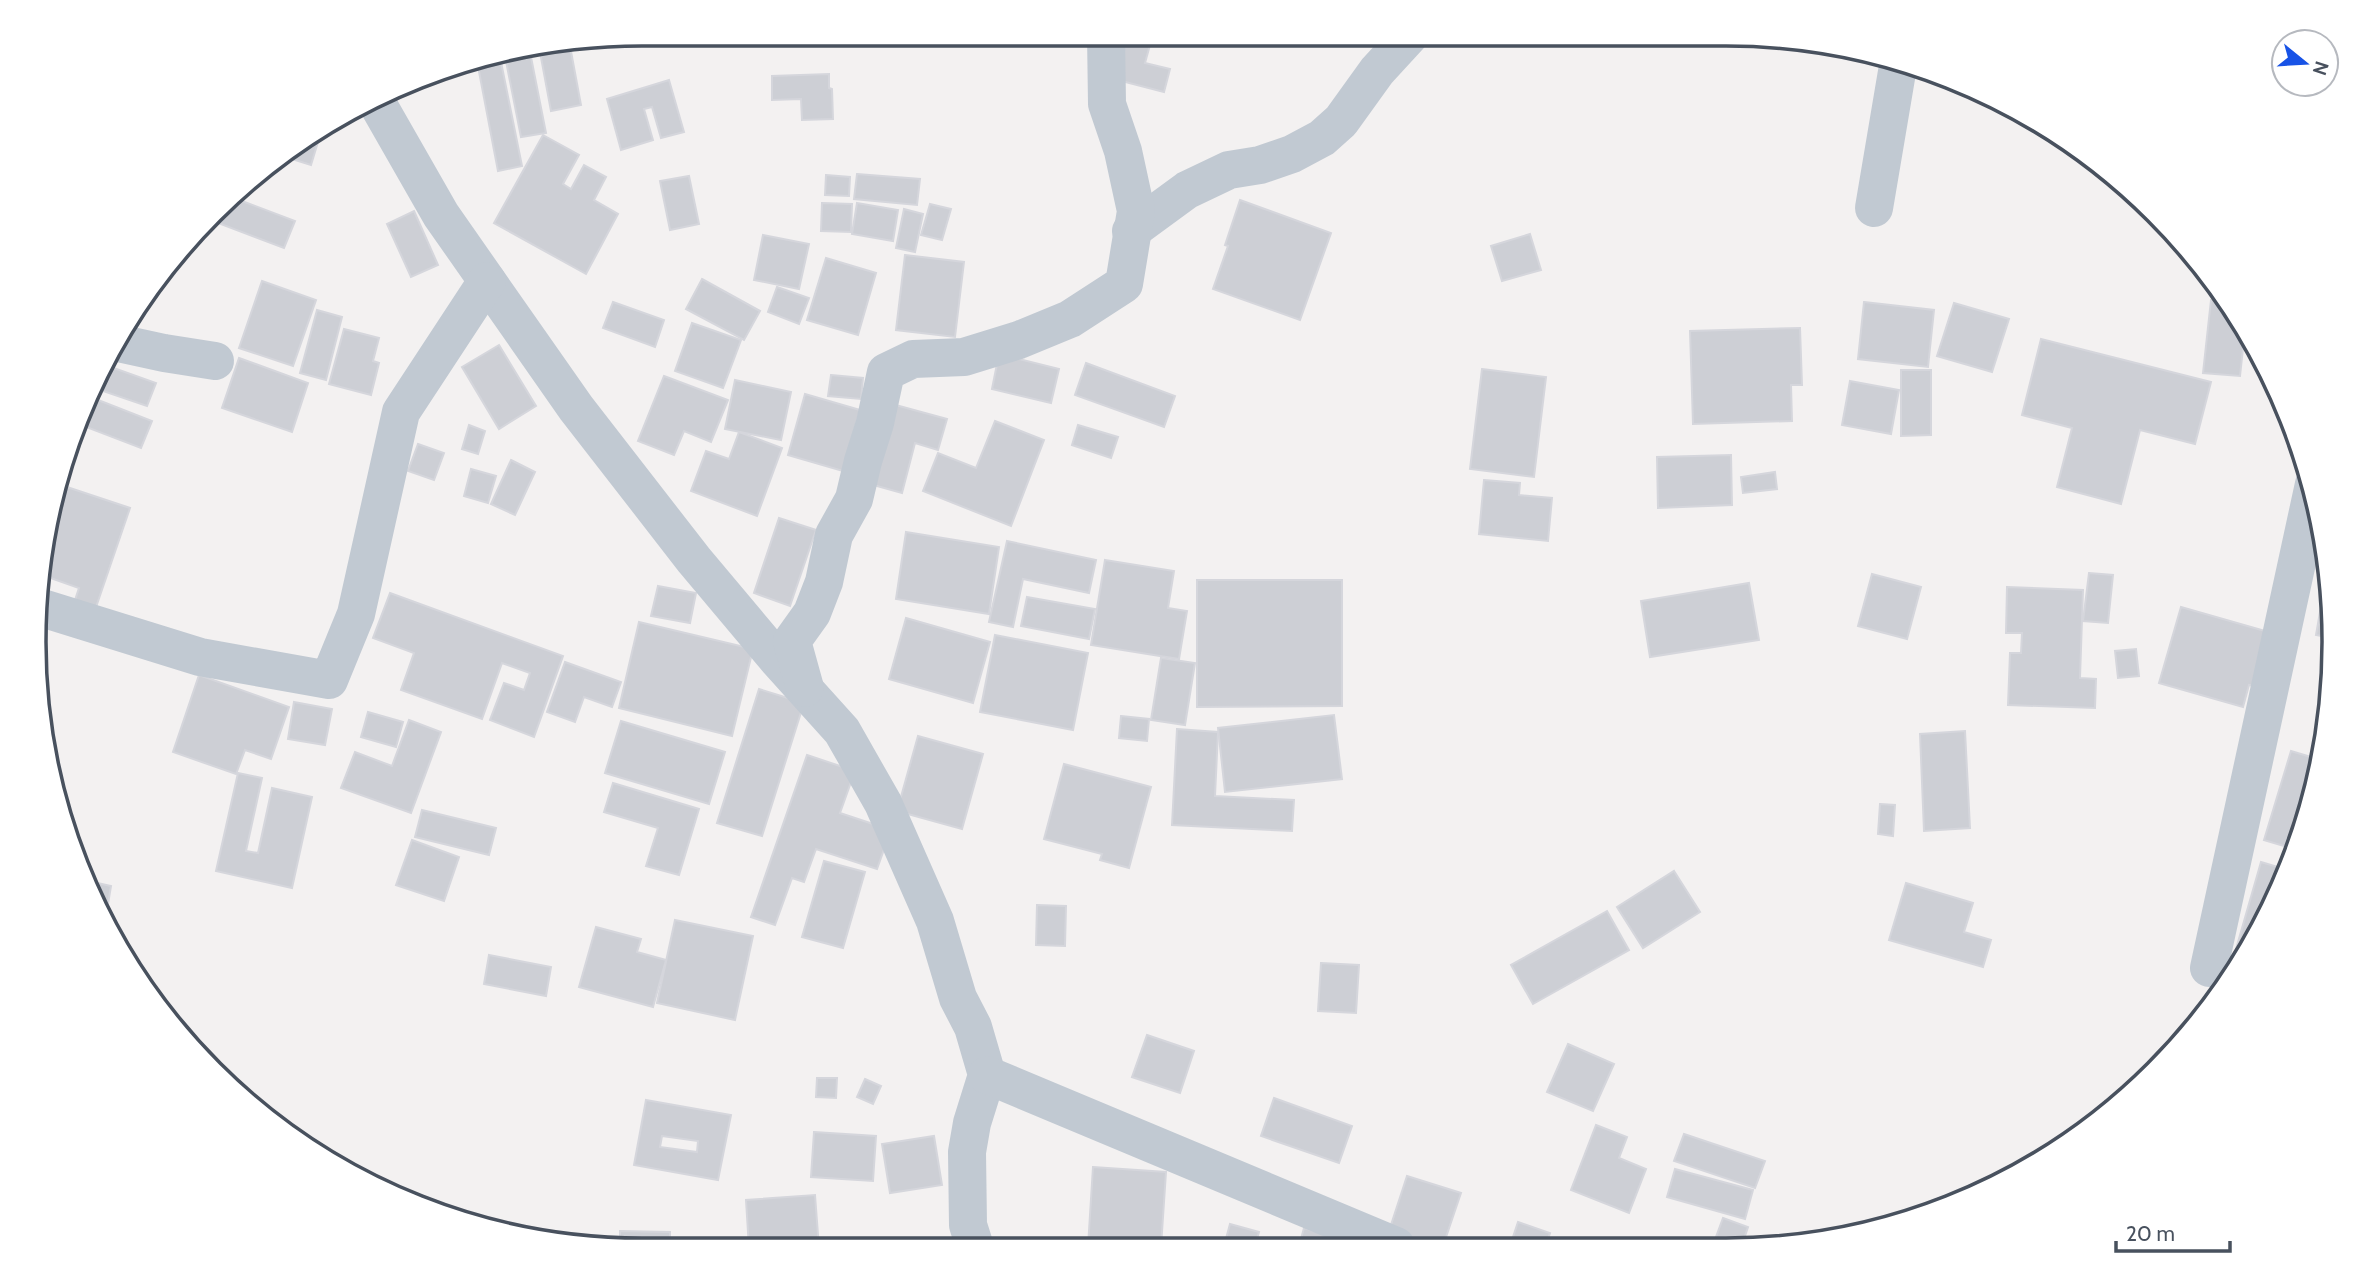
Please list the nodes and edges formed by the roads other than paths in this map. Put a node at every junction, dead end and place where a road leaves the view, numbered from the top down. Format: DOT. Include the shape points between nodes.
graph roads {
  1 [pos="1106,46"];
  2 [pos="1400,46"];
  3 [pos="1897,71"];
  4 [pos="379,107"];
  5 [pos="1874,208"];
  6 [pos="1131,231"];
  7 [pos="487,281"];
  8 [pos="124,344"];
  9 [pos="215,361"];
  10 [pos="2308,512"];
  11 [pos="47,609"];
  12 [pos="807,693"];
  13 [pos="2209,968"];
  14 [pos="987,1075"];
  15 [pos="972,1238"];
  16 [pos="1377,1238"];
  1 -- 6 [label="street" via="1107,104 1136,211"];
  2 -- 6 [label="street" via="1341,121 1322,138 1292,154 1229,170 1187,190"];
  3 -- 5 [label="street"];
  4 -- 7 [label="street" via="441,215"];
  6 -- 12 [label="street" via="1124,284 1070,319 964,357 913,359 886,372 854,499 834,535 812,613 792,641"];
  7 -- 11 [label="street" via="401,412 356,614 329,680 200,657"];
  7 -- 12 [label="street" via="652,506"];
  8 -- 9 [label="street"];
  10 -- 13 [label="street"];
  12 -- 14 [label="street" via="842,731 883,803 935,921"];
  14 -- 15 [label="street" via="967,1152"];
  14 -- 16 [label="street"];
}
